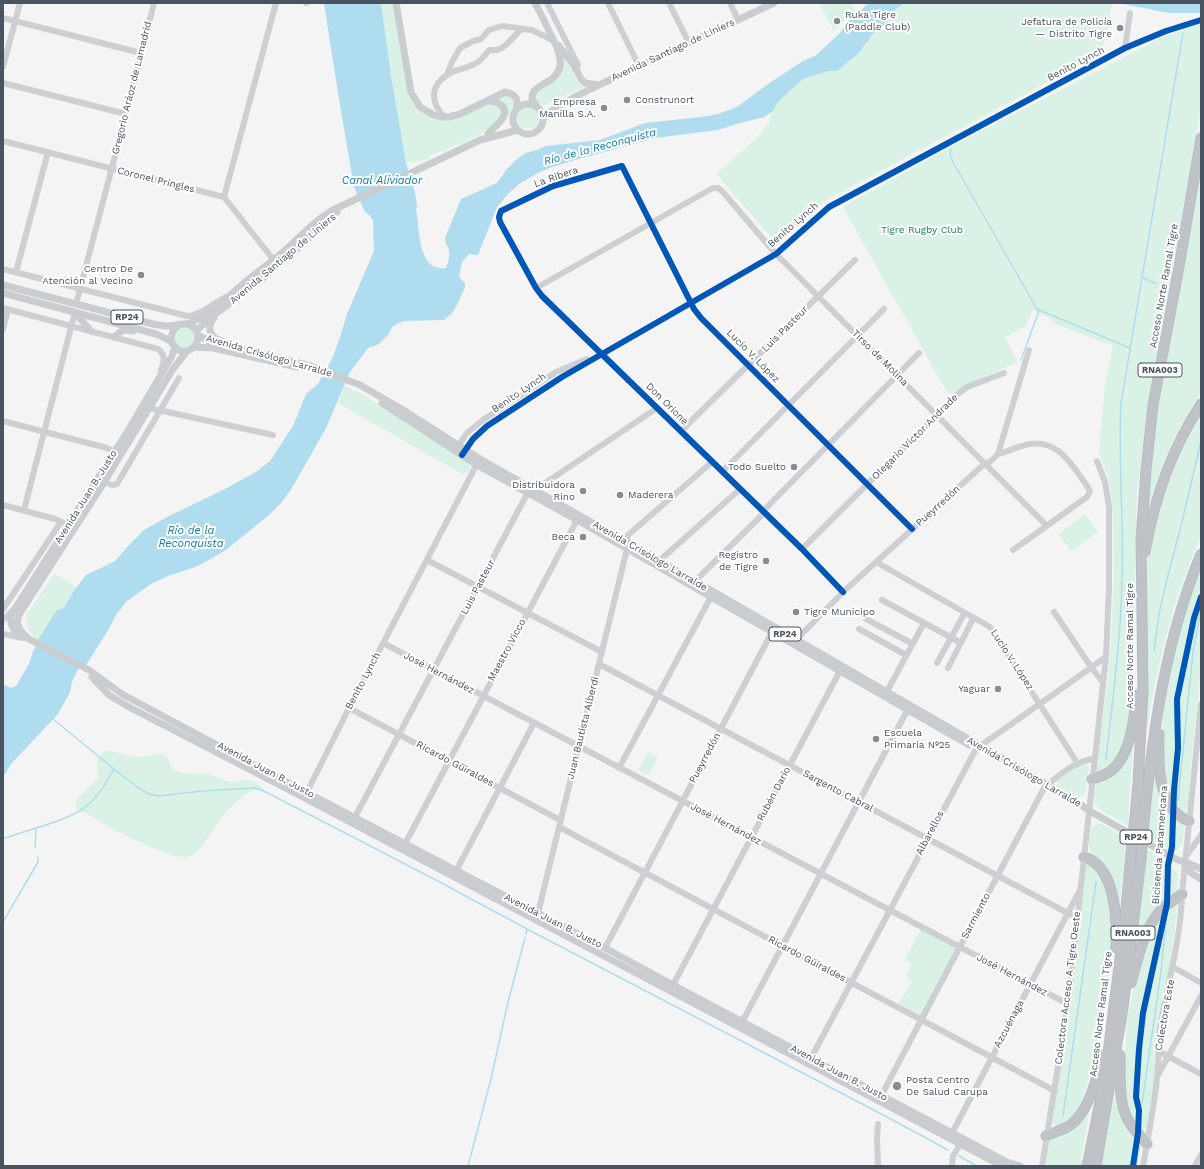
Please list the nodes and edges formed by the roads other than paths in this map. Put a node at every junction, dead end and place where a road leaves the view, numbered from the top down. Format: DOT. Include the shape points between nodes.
graph roads {
  1 [pos="20,3"];
  2 [pos="154,3"];
  3 [pos="276,3"];
  4 [pos="396,3"];
  5 [pos="535,3"];
  6 [pos="547,3"];
  7 [pos="608,3"];
  8 [pos="669,3"];
  9 [pos="730,3"];
  10 [pos="774,3"];
  11 [pos="1130,13"];
  12 [pos="3,18"];
  13 [pos="738,20"];
  14 [pos="1201,20"];
  15 [pos="15,21"];
  16 [pos="526,29"];
  17 [pos="481,39"];
  18 [pos="554,41"];
  19 [pos="689,43"];
  20 [pos="1125,48"];
  21 [pos="489,50"];
  22 [pos="141,53"];
  23 [pos="578,65"];
  24 [pos="639,66"];
  25 [pos="3,68"];
  26 [pos="447,75"];
  27 [pos="3,83"];
  28 [pos="599,85"];
  29 [pos="573,98"];
  30 [pos="486,101"];
  31 [pos="538,106"];
  32 [pos="514,113"];
  33 [pos="126,114"];
  34 [pos="445,117"];
  35 [pos="544,118"];
  36 [pos="518,130"];
  37 [pos="488,134"];
  38 [pos="1201,138"];
  39 [pos="480,140"];
  40 [pos="3,141"];
  41 [pos="48,152"];
  42 [pos="622,166"];
  43 [pos="112,169"];
  44 [pos="224,197"];
  45 [pos="500,214"];
  46 [pos="650,224"];
  47 [pos="776,254"];
  48 [pos="854,260"];
  49 [pos="275,262"];
  50 [pos="3,269"];
  51 [pos="16,272"];
  52 [pos="3,285"];
  53 [pos="80,288"];
  54 [pos="536,288"];
  55 [pos="235,292"];
  56 [pos="3,293"];
  57 [pos="817,296"];
  58 [pos="690,303"];
  59 [pos="76,304"];
  60 [pos="5,309"];
  61 [pos="884,309"];
  62 [pos="221,311"];
  63 [pos="75,312"];
  64 [pos="183,325"];
  65 [pos="72,326"];
  66 [pos="3,329"];
  67 [pos="138,329"];
  68 [pos="91,331"];
  69 [pos="197,333"];
  70 [pos="857,335"];
  71 [pos="114,337"];
  72 [pos="173,345"];
  73 [pos="231,346"];
  74 [pos="194,347"];
  75 [pos="1028,350"];
  76 [pos="187,351"];
  77 [pos="601,353"];
  78 [pos="919,353"];
  79 [pos="291,363"];
  80 [pos="748,365"];
  81 [pos="1004,373"];
  82 [pos="897,376"];
  83 [pos="179,378"];
  84 [pos="154,386"];
  85 [pos="1201,404"];
  86 [pos="789,406"];
  87 [pos="149,408"];
  88 [pos="657,408"];
  89 [pos="159,411"];
  90 [pos="937,416"];
  91 [pos="3,421"];
  92 [pos="45,431"];
  93 [pos="681,432"];
  94 [pos="273,435"];
  95 [pos="828,445"];
  96 [pos="460,451"];
  97 [pos="115,452"];
  98 [pos="998,454"];
  99 [pos="1097,461"];
  100 [pos="478,462"];
  101 [pos="712,462"];
  102 [pos="985,464"];
  103 [pos="722,472"];
  104 [pos="104,482"];
  105 [pos="867,484"];
  106 [pos="739,490"];
  107 [pos="533,492"];
  108 [pos="3,505"];
  109 [pos="24,510"];
  110 [pos="763,512"];
  111 [pos="577,520"];
  112 [pos="68,525"];
  113 [pos="1046,525"];
  114 [pos="912,529"];
  115 [pos="627,543"];
  116 [pos="802,550"];
  117 [pos="1013,550"];
  118 [pos="1201,554"];
  119 [pos="427,560"];
  120 [pos="659,561"];
  121 [pos="876,562"];
  122 [pos="695,581"];
  123 [pos="478,587"];
  124 [pos="843,592"];
  125 [pos="712,594"];
  126 [pos="882,600"];
  127 [pos="1141,603"];
  128 [pos="3,609"];
  129 [pos="14,609"];
  130 [pos="1054,612"];
  131 [pos="527,613"];
  132 [pos="962,616"];
  133 [pos="866,619"];
  134 [pos="3,620"];
  135 [pos="972,621"];
  136 [pos="924,623"];
  137 [pos="859,629"];
  138 [pos="772,632"];
  139 [pos="5,636"];
  140 [pos="951,637"];
  141 [pos="27,639"];
  142 [pos="794,642"];
  143 [pos="383,643"];
  144 [pos="961,643"];
  145 [pos="913,644"];
  146 [pos="602,652"];
  147 [pos="906,655"];
  148 [pos="1106,657"];
  149 [pos="1143,660"];
  150 [pos="936,663"];
  151 [pos="599,664"];
  152 [pos="1091,667"];
  153 [pos="948,668"];
  154 [pos="841,669"];
  155 [pos="434,670"];
  156 [pos="1102,680"];
  157 [pos="1161,693"];
  158 [pos="885,694"];
  159 [pos="483,696"];
  160 [pos="658,696"];
  161 [pos="1039,703"];
  162 [pos="1201,704"];
  163 [pos="909,707"];
  164 [pos="349,708"];
  165 [pos="534,722"];
  166 [pos="1200,722"];
  167 [pos="720,728"];
  168 [pos="399,735"];
  169 [pos="579,746"];
  170 [pos="978,747"];
  171 [pos="1094,759"];
  172 [pos="449,761"];
  173 [pos="1078,764"];
  174 [pos="789,765"];
  175 [pos="619,768"];
  176 [pos="1092,779"];
  177 [pos="500,787"];
  178 [pos="1046,787"];
  179 [pos="306,795"];
  180 [pos="682,801"];
  181 [pos="858,801"];
  182 [pos="1088,810"];
  183 [pos="355,817"];
  184 [pos="560,820"];
  185 [pos="1189,821"];
  186 [pos="558,827"];
  187 [pos="1201,835"];
  188 [pos="751,837"];
  189 [pos="927,838"];
  190 [pos="405,844"];
  191 [pos="1084,857"];
  192 [pos="1185,860"];
  193 [pos="1201,869"];
  194 [pos="456,871"];
  195 [pos="644,873"];
  196 [pos="820,874"];
  197 [pos="998,875"];
  198 [pos="1201,879"];
  199 [pos="1080,889"];
  200 [pos="1182,894"];
  201 [pos="713,909"];
  202 [pos="889,910"];
  203 [pos="1068,912"];
  204 [pos="537,917"];
  205 [pos="1077,918"];
  206 [pos="782,946"];
  207 [pos="960,947"];
  208 [pos="604,948"];
  209 [pos="1173,967"];
  210 [pos="851,983"];
  211 [pos="1201,983"];
  212 [pos="1030,984"];
  213 [pos="673,985"];
  214 [pos="1115,994"];
  215 [pos="1201,996"];
  216 [pos="1068,1004"];
  217 [pos="1124,1008"];
  218 [pos="922,1020"];
  219 [pos="1111,1022"];
  220 [pos="740,1024"];
  221 [pos="1120,1029"];
  222 [pos="1158,1052"];
  223 [pos="992,1057"];
  224 [pos="1168,1057"];
  225 [pos="811,1058"];
  226 [pos="1201,1074"];
  227 [pos="1157,1077"];
  228 [pos="1054,1091"];
  229 [pos="882,1096"];
  230 [pos="878,1124"];
  231 [pos="951,1136"];
  232 [pos="1046,1136"];
  233 [pos="962,1141"];
  234 [pos="1147,1144"];
  235 [pos="1094,1154"];
  236 [pos="1201,1155"];
  237 [pos="878,1166"];
  238 [pos="952,1166"];
  239 [pos="1002,1166"];
  240 [pos="1020,1166"];
  241 [pos="1042,1166"];
  242 [pos="1087,1166"];
  243 [pos="1096,1166"];
  244 [pos="1143,1166"];
  245 [pos="1195,1166"];
  1 -- 15 [label="street"];
  2 -- 22 [label="street, Gregorio Aráoz de Lamadrid"];
  3 -- 44 [label="street"];
  4 -- 34 [label="main road" via="411,92 426,112"];
  5 -- 18 [label="main road"];
  6 -- 23 [label="street"];
  7 -- 24 [label="street"];
  8 -- 19 [label="street"];
  9 -- 13 [label="street"];
  10 -- 13 [label="main road, Avenida Santiago de Liniers"];
  11 -- 20 [label="street"];
  12 -- 15 [label="street"];
  13 -- 19 [label="main road, Avenida Santiago de Liniers"];
  14 -- 20 [label="street, Benito Lynch" via="1166,30"];
  15 -- 22 [label="street"];
  15 -- 25 [label="street"];
  16 -- 17 [label="street" via="495,27"];
  16 -- 18 [label="street"];
  16 -- 21 [label="street" via="519,31 499,50"];
  17 -- 21 [label="street"];
  17 -- 26 [label="street" via="460,48"];
  18 -- 28 [label="main road" via="585,83"];
  18 -- 31 [label="main road" via="561,58 560,69 554,78 535,89 532,94 532,99"];
  19 -- 24 [label="main road, Avenida Santiago de Liniers"];
  20 -- 47 [label="street, Benito Lynch" via="829,207"];
  21 -- 26 [label="street" via="476,63"];
  22 -- 33 [label="street, Gregorio Aráoz de Lamadrid"];
  24 -- 28 [label="main road, Avenida Santiago de Liniers"];
  26 -- 34 [label="street" via="434,92 436,106"];
  27 -- 33 [label="street"];
  28 -- 29 [label="main road, Avenida Santiago de Liniers"];
  29 -- 31 [label="main road, Avenida Santiago de Liniers" via="549,106"];
  29 -- 35 [label="main road, Avenida Santiago de Liniers"];
  30 -- 32 [label="main road" via="501,93 514,94 518,101"];
  30 -- 34 [label="main road" via="460,114"];
  30 -- 37 [label="main road" via="496,101 504,108 503,118"];
  31 -- 32 [label="main road" via="527,103 519,106"];
  31 -- 35 [label="main road"];
  32 -- 36 [label="main road" via="514,124"];
  32 -- 37 [label="main road, Avenida Santiago de Liniers"];
  33 -- 43 [label="street, Gregorio Aráoz de Lamadrid"];
  35 -- 36 [label="main road" via="541,128 533,134"];
  36 -- 39 [label="main road, Avenida Santiago de Liniers"];
  37 -- 39 [label="main road, Avenida Santiago de Liniers"];
  38 -- 127 [label="highway, Acceso Norte Ramal Tigre / RNA003" via="1153,405 1141,521"];
  39 -- 49 [label="main road, Avenida Santiago de Liniers" via="352,202 323,223 307,240"];
  40 -- 41 [label="street, Coronel Pringles"];
  41 -- 43 [label="street, Coronel Pringles"];
  41 -- 51 [label="street"];
  42 -- 45 [label="street, La Ribera" via="545,189 504,209"];
  42 -- 46 [label="street, Lucio V. López"];
  43 -- 44 [label="street, Coronel Pringles"];
  43 -- 53 [label="street, Gregorio Aráoz de Lamadrid"];
  44 -- 49 [label="street"];
  45 -- 54 [label="street, Don Orione" via="500,222"];
  46 -- 47 [label="street, Tirso de Molina" via="713,188 718,188"];
  46 -- 54 [label="street"];
  46 -- 58 [label="street, Lucio V. López"];
  47 -- 57 [label="street, Tirso de Molina"];
  47 -- 58 [label="street, Benito Lynch"];
  48 -- 57 [label="street, Luis Pasteur"];
  49 -- 55 [label="main road, Avenida Santiago de Liniers"];
  49 -- 62 [label="main road, Avenida Santiago de Liniers"];
  50 -- 51 [label="street"];
  51 -- 53 [label="street"];
  52 -- 59 [label="main road, RP24"];
  53 -- 55 [label="street, Avenida Santiago de Liniers" via="187,316 197,315"];
  53 -- 59 [label="street, Gregorio Aráoz de Lamadrid"];
  54 -- 77 [label="street, Don Orione"];
  55 -- 64 [label="main road, Avenida Santiago de Liniers" via="203,317"];
  56 -- 63 [label="main road, RP24"];
  57 -- 70 [label="street, Tirso de Molina"];
  57 -- 80 [label="street, Luis Pasteur"];
  58 -- 77 [label="street, Benito Lynch"];
  58 -- 80 [label="street, Lucio V. López" via="701,318"];
  59 -- 64 [label="main road, RP24" via="158,325"];
  60 -- 65 [label="street"];
  60 -- 66 [label="street"];
  61 -- 70 [label="street"];
  62 -- 69 [label="main road, Avenida Santiago de Liniers" via="209,319"];
  62 -- 73 [label="main road" via="210,322 210,330 216,339"];
  63 -- 65 [label="street"];
  63 -- 67 [label="main road, RP24"];
  63 -- 68 [label="main road"];
  64 -- 69 [label="main road, RP24" via="192,326"];
  64 -- 72 [label="main road" via="173,330"];
  65 -- 68 [label="street"];
  65 -- 92 [label="street"];
  67 -- 71 [label="main road" via="123,330"];
  67 -- 72 [label="main road, RP24" via="162,336"];
  68 -- 71 [label="street"];
  69 -- 73 [label="main road, Avenida Crisólogo Larralde / RP24" via="209,341"];
  69 -- 74 [label="main road" via="198,342"];
  70 -- 82 [label="street, Tirso de Molina"];
  70 -- 86 [label="street"];
  71 -- 84 [label="street" via="160,350 164,363"];
  72 -- 76 [label="main road, RP24" via="179,350"];
  72 -- 84 [label="main road, Avenida Juan B. Justo" via="172,356"];
  73 -- 79 [label="main road, Avenida Crisólogo Larralde / RP24"];
  74 -- 76 [label="main road"];
  74 -- 79 [label="main road, Avenida Crisólogo Larralde / RP24" via="213,348"];
  75 -- 98 [label="street"];
  76 -- 87 [label="main road" via="172,369"];
  77 -- 88 [label="street, Don Orione"];
  77 -- 96 [label="street, Benito Lynch" via="487,426"];
  78 -- 82 [label="street"];
  79 -- 96 [label="main road, Avenida Crisólogo Larralde / RP24" via="323,370 349,380"];
  80 -- 86 [label="street, Lucio V. López"];
  80 -- 93 [label="street, Luis Pasteur"];
  81 -- 90 [label="street, Olegario Víctor Andrade" via="967,387"];
  82 -- 90 [label="street, Tirso de Molina"];
  82 -- 95 [label="street"];
  83 -- 89 [label="street"];
  84 -- 97 [label="main road, Avenida Juan B. Justo"];
  85 -- 127 [label="highway" via="1179,442 1157,500 1145,552"];
  86 -- 95 [label="street, Lucio V. López"];
  86 -- 103 [label="street"];
  87 -- 89 [label="street"];
  87 -- 104 [label="main road"];
  88 -- 93 [label="street, Don Orione"];
  88 -- 107 [label="street, Luis Pasteur"];
  89 -- 94 [label="street"];
  89 -- 104 [label="street" via="117,484"];
  90 -- 102 [label="street, Tirso de Molina"];
  90 -- 105 [label="street, Olegario Víctor Andrade"];
  91 -- 92 [label="street"];
  92 -- 97 [label="street"];
  92 -- 109 [label="street"];
  93 -- 101 [label="street, Don Orione"];
  95 -- 105 [label="street, Lucio V. López"];
  95 -- 110 [label="street"];
  96 -- 100 [label="main road, Avenida Crisólogo Larralde / RP24"];
  97 -- 112 [label="main road, Avenida Juan B. Justo"];
  98 -- 102 [label="street, Pueyrredón"];
  98 -- 113 [label="street, Pueyrredón" via="1028,444 1054,448 1066,457 1087,486 1090,491 1087,497"];
  99 -- 148 [label="street, Colectora Acceso A Tigre Oeste" via="1105,482 1109,507"];
  100 -- 107 [label="main road, Avenida Crisólogo Larralde / RP24"];
  100 -- 119 [label="street, Benito Lynch"];
  101 -- 103 [label="street, Don Orione"];
  101 -- 115 [label="street"];
  102 -- 113 [label="street, Tirso de Molina"];
  102 -- 114 [label="street, Pueyrredón"];
  103 -- 106 [label="street, Don Orione"];
  104 -- 112 [label="main road"];
  105 -- 114 [label="street, Lucio V. López"];
  105 -- 116 [label="street, Olegario Víctor Andrade"];
  106 -- 110 [label="street, Don Orione"];
  106 -- 120 [label="street"];
  107 -- 111 [label="main road, Avenida Crisólogo Larralde / RP24"];
  107 -- 115 [label="main road, Avenida Crisólogo Larralde / RP24"];
  107 -- 123 [label="street, Luis Pasteur" via="526,496"];
  108 -- 109 [label="street"];
  109 -- 112 [label="street"];
  110 -- 116 [label="street, Don Orione"];
  110 -- 122 [label="street"];
  111 -- 115 [label="main road, Avenida Crisólogo Larralde / RP24"];
  111 -- 131 [label="street, Maestro Vicco"];
  112 -- 128 [label="street"];
  112 -- 129 [label="main road, Avenida Juan B. Justo"];
  112 -- 141 [label="main road" via="18,616 20,631"];
  113 -- 117 [label="street"];
  114 -- 121 [label="street, Pueyrredón"];
  115 -- 120 [label="main road, Avenida Crisólogo Larralde / RP24"];
  115 -- 125 [label="main road, Avenida Crisólogo Larralde / RP24"];
  115 -- 146 [label="street, Juan Bautista Alberdi"];
  116 -- 124 [label="street, Don Orione"];
  118 -- 157 [label="highway, Acceso Norte Ramal Tigre / RNA003" via="1181,610"];
  119 -- 123 [label="street"];
  119 -- 143 [label="street, Benito Lynch"];
  120 -- 122 [label="main road, Avenida Crisólogo Larralde / RP24"];
  121 -- 124 [label="street, Pueyrredón"];
  121 -- 161 [label="street, Lucio V. López" via="990,627"];
  122 -- 125 [label="main road, Avenida Crisólogo Larralde / RP24"];
  123 -- 131 [label="street"];
  123 -- 155 [label="street, Luis Pasteur"];
  124 -- 142 [label="street, Pueyrredón"];
  125 -- 138 [label="main road, Avenida Crisólogo Larralde / RP24"];
  125 -- 142 [label="main road, Avenida Crisólogo Larralde / RP24"];
  125 -- 160 [label="street"];
  126 -- 136 [label="street"];
  127 -- 149 [label="highway, Acceso Norte Ramal Tigre / RNA003"];
  129 -- 134 [label="street"];
  129 -- 141 [label="main road, Avenida Juan B. Justo" via="10,620 12,626 17,634"];
  130 -- 152 [label="street"];
  131 -- 146 [label="street"];
  131 -- 159 [label="street, Maestro Vicco"];
  132 -- 140 [label="street"];
  133 -- 145 [label="street"];
  135 -- 144 [label="street"];
  136 -- 140 [label="street"];
  136 -- 145 [label="street"];
  137 -- 147 [label="street"];
  138 -- 142 [label="main road, Avenida Crisólogo Larralde / RP24"];
  138 -- 167 [label="street, Pueyrredón"];
  139 -- 141 [label="street"];
  140 -- 144 [label="street"];
  140 -- 150 [label="street"];
  141 -- 179 [label="main road, Avenida Juan B. Justo" via="89,671 109,695 129,707"];
  142 -- 154 [label="main road, Avenida Crisólogo Larralde / RP24"];
  143 -- 155 [label="street, José Hernández"];
  143 -- 164 [label="street, Benito Lynch"];
  144 -- 153 [label="street"];
  145 -- 147 [label="street"];
  146 -- 151 [label="street, Juan Bautista Alberdi"];
  147 -- 158 [label="street"];
  148 -- 152 [label="street, Albarellos"];
  148 -- 156 [label="street, Colectora Acceso A Tigre Oeste"];
  149 -- 176 [label="highway" via="1133,725 1123,754 1113,769"];
  149 -- 214 [label="highway, Acceso Norte Ramal Tigre / RNA003, bridge" via="1138,784"];
  151 -- 160 [label="street, Sargento Cabral"];
  151 -- 169 [label="street, Juan Bautista Alberdi"];
  152 -- 156 [label="street"];
  152 -- 161 [label="street, Albarellos"];
  154 -- 158 [label="main road, Avenida Crisólogo Larralde / RP24"];
  154 -- 174 [label="street, Rubén Darío"];
  155 -- 159 [label="street, José Hernández"];
  155 -- 168 [label="street, Luis Pasteur"];
  156 -- 171 [label="street, Colectora Acceso A Tigre Oeste"];
  157 -- 185 [label="highway" via="1158,743 1162,785 1171,808"];
  157 -- 217 [label="highway, Acceso Norte Ramal Tigre / RNA003, bridge" via="1154,731"];
  158 -- 163 [label="main road, Avenida Crisólogo Larralde / RP24"];
  159 -- 165 [label="street, José Hernández"];
  159 -- 172 [label="street, Maestro Vicco"];
  160 -- 167 [label="street, Sargento Cabral"];
  160 -- 175 [label="street"];
  161 -- 170 [label="street, Albarellos"];
  161 -- 173 [label="street, Lucio V. López"];
  162 -- 166 [label="street, Colectora Este"];
  163 -- 170 [label="main road, Avenida Crisólogo Larralde / RP24"];
  163 -- 181 [label="street"];
  164 -- 168 [label="street, Ricardo Güiraldes"];
  164 -- 179 [label="street, Benito Lynch"];
  165 -- 169 [label="street, José Hernández"];
  165 -- 177 [label="street"];
  166 -- 185 [label="street, Colectora Este"];
  167 -- 174 [label="street, Sargento Cabral"];
  167 -- 180 [label="street, Pueyrredón"];
  168 -- 172 [label="street, Ricardo Güiraldes"];
  168 -- 183 [label="street, Luis Pasteur"];
  169 -- 175 [label="street, José Hernández"];
  169 -- 184 [label="street, Juan Bautista Alberdi"];
  170 -- 178 [label="main road, Avenida Crisólogo Larralde / RP24"];
  170 -- 189 [label="street, Albarellos"];
  171 -- 173 [label="street, Sarmiento"];
  171 -- 176 [label="street, Colectora Acceso A Tigre Oeste"];
  172 -- 177 [label="street, Ricardo Güiraldes"];
  172 -- 190 [label="street, Maestro Vicco"];
  173 -- 178 [label="street, Sarmiento"];
  174 -- 181 [label="street, Sargento Cabral"];
  174 -- 188 [label="street, Rubén Darío"];
  175 -- 180 [label="street, José Hernández"];
  176 -- 182 [label="street, Colectora Acceso A Tigre Oeste"];
  177 -- 184 [label="street, Ricardo Güiraldes"];
  177 -- 194 [label="street"];
  178 -- 182 [label="main road, Avenida Crisólogo Larralde / RP24" via="1074,805"];
  178 -- 197 [label="street, Sarmiento"];
  179 -- 183 [label="main road, Avenida Juan B. Justo"];
  179 -- 204 [label="main road, Avenida Juan B. Justo"];
  180 -- 188 [label="street, José Hernández"];
  180 -- 195 [label="street, Pueyrredón"];
  181 -- 189 [label="street, Sargento Cabral"];
  181 -- 196 [label="street"];
  182 -- 191 [label="street, Colectora Acceso A Tigre Oeste"];
  182 -- 192 [label="main road, Avenida Crisólogo Larralde / RP24"];
  183 -- 190 [label="main road, Avenida Juan B. Justo"];
  184 -- 186 [label="street, Juan Bautista Alberdi"];
  185 -- 192 [label="street, Colectora Este"];
  186 -- 195 [label="street, Ricardo Güiraldes"];
  186 -- 204 [label="street, Juan Bautista Alberdi"];
  187 -- 192 [label="street"];
  188 -- 196 [label="street, José Hernández"];
  188 -- 201 [label="street, Rubén Darío"];
  189 -- 197 [label="street, Sargento Cabral"];
  189 -- 202 [label="street, Albarellos"];
  190 -- 194 [label="main road, Avenida Juan B. Justo"];
  191 -- 199 [label="street, Colectora Acceso A Tigre Oeste"];
  191 -- 214 [label="highway" via="1092,859 1101,868 1106,875 1111,893 1115,916"];
  192 -- 193 [label="main road, Avenida Crisólogo Larralde / RP24"];
  192 -- 198 [label="main road, Avenida Crisólogo Larralde / RP24" via="1191,873"];
  192 -- 200 [label="street, Colectora Este"];
  194 -- 204 [label="main road, Avenida Juan B. Justo"];
  195 -- 201 [label="street, Ricardo Güiraldes"];
  195 -- 208 [label="street, Pueyrredón"];
  196 -- 202 [label="street, José Hernández"];
  196 -- 206 [label="street"];
  197 -- 203 [label="street, Sargento Cabral"];
  197 -- 207 [label="street, Sarmiento"];
  199 -- 203 [label="street, Azcuénaga"];
  199 -- 205 [label="street, Colectora Acceso A Tigre Oeste"];
  200 -- 209 [label="street, Colectora Este"];
  200 -- 217 [label="highway" via="1165,905 1157,914 1139,955"];
  201 -- 206 [label="street, Ricardo Güiraldes"];
  201 -- 213 [label="street, Rubén Darío"];
  202 -- 207 [label="street, José Hernández"];
  202 -- 210 [label="street, Albarellos"];
  203 -- 205 [label="street, Sargento Cabral"];
  203 -- 212 [label="street, Azcuénaga"];
  204 -- 208 [label="main road, Avenida Juan B. Justo"];
  204 -- 220 [label="main road, Avenida Juan B. Justo"];
  205 -- 216 [label="street, Colectora Acceso A Tigre Oeste"];
  206 -- 210 [label="street, Ricardo Güiraldes"];
  206 -- 220 [label="street"];
  207 -- 212 [label="street, José Hernández"];
  207 -- 218 [label="street, Sarmiento"];
  208 -- 213 [label="main road, Avenida Juan B. Justo"];
  209 -- 211 [label="street"];
  209 -- 222 [label="street, Colectora Este" via="1160,1028"];
  210 -- 218 [label="street, Ricardo Güiraldes"];
  210 -- 225 [label="street, Albarellos"];
  212 -- 216 [label="street, José Hernández"];
  212 -- 223 [label="street, Azcuénaga"];
  213 -- 220 [label="main road, Avenida Juan B. Justo"];
  214 -- 219 [label="highway, Acceso Norte Ramal Tigre / RNA003"];
  215 -- 224 [label="street"];
  216 -- 228 [label="street, Colectora Acceso A Tigre Oeste"];
  217 -- 221 [label="highway, Acceso Norte Ramal Tigre / RNA003"];
  218 -- 223 [label="street, Ricardo Güiraldes"];
  218 -- 229 [label="street, Sarmiento"];
  219 -- 232 [label="highway" via="1103,1056 1084,1109 1069,1126"];
  219 -- 235 [label="highway, Acceso Norte Ramal Tigre / RNA003"];
  220 -- 225 [label="main road, Avenida Juan B. Justo"];
  220 -- 231 [label="main road, Avenida Juan B. Justo"];
  221 -- 234 [label="highway" via="1121,1090 1125,1114"];
  221 -- 235 [label="highway, Acceso Norte Ramal Tigre / RNA003"];
  222 -- 224 [label="street"];
  222 -- 227 [label="street, Colectora Este"];
  223 -- 228 [label="street, Ricardo Güiraldes"];
  223 -- 231 [label="street, Azcuénaga"];
  224 -- 226 [label="street"];
  224 -- 227 [label="street"];
  225 -- 229 [label="main road, Avenida Juan B. Justo"];
  227 -- 234 [label="street, Colectora Este"];
  228 -- 232 [label="street, Colectora Acceso A Tigre Oeste"];
  229 -- 231 [label="main road, Avenida Juan B. Justo"];
  230 -- 237 [label="street"];
  231 -- 233 [label="main road, Avenida Juan B. Justo"];
  232 -- 241 [label="street, Colectora Acceso A Tigre Oeste"];
  233 -- 238 [label="street" via="952,1159"];
  233 -- 239 [label="main road, Avenida Juan B. Justo"];
  233 -- 240 [label="main road, Avenida Juan B. Justo"];
  234 -- 244 [label="street, Colectora Este"];
  235 -- 242 [label="highway, RNA003"];
  235 -- 243 [label="highway, RNA003"];
  236 -- 245 [label="street"];
}
